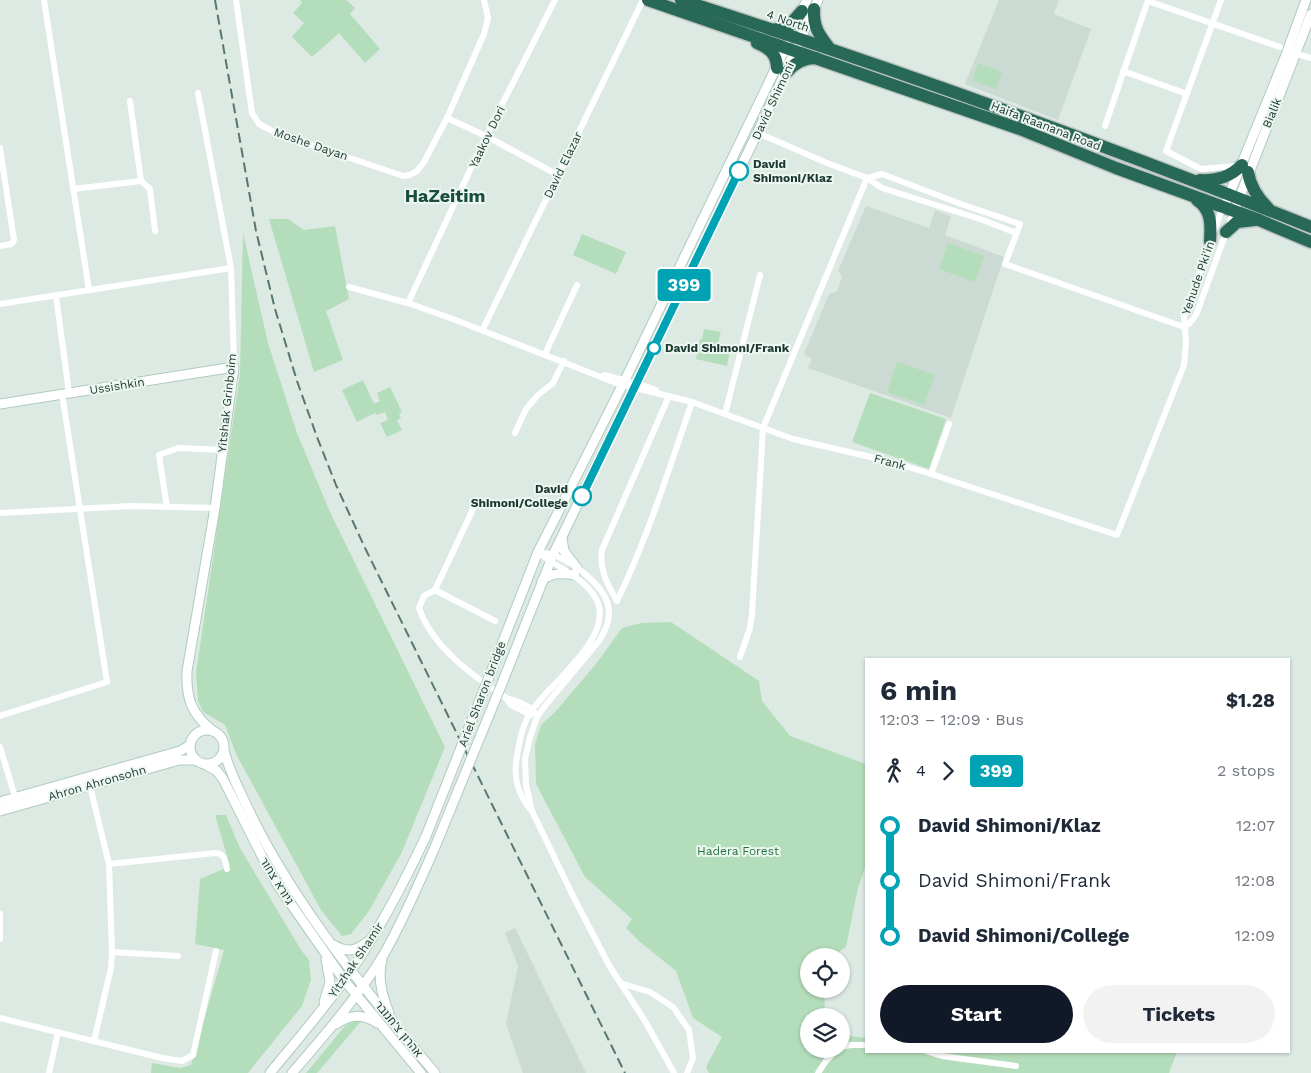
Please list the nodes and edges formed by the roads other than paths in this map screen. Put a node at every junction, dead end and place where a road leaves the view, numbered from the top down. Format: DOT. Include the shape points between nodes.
graph roads {
  1 [pos="44,0"];
  2 [pos="236,0"];
  3 [pos="484,0"];
  4 [pos="555,0"];
  5 [pos="643,0"];
  6 [pos="648,0"];
  7 [pos="681,0"];
  8 [pos="1221,0"];
  9 [pos="1306,0"];
  10 [pos="1148,1"];
  11 [pos="810,5"];
  12 [pos="1311,14"];
  13 [pos="1213,23"];
  14 [pos="730,28"];
  15 [pos="773,30"];
  16 [pos="794,43"];
  17 [pos="1280,46"];
  18 [pos="830,49"];
  19 [pos="1296,53"];
  20 [pos="1286,55"];
  21 [pos="817,58"];
  22 [pos="1311,58"];
  23 [pos="781,70"];
  24 [pos="1124,71"];
  25 [pos="198,93"];
  26 [pos="1187,94"];
  27 [pos="130,101"];
  28 [pos="447,118"];
  29 [pos="1105,126"];
  30 [pos="758,132"];
  31 [pos="486,136"];
  32 [pos="0,148"];
  33 [pos="1245,168"];
  34 [pos="558,175"];
  35 [pos="867,178"];
  36 [pos="1191,179"];
  37 [pos="141,181"];
  38 [pos="73,189"];
  39 [pos="1186,194"];
  40 [pos="1234,196"];
  41 [pos="1229,209"];
  42 [pos="1272,211"];
  43 [pos="1259,220"];
  44 [pos="1311,227"];
  45 [pos="155,231"];
  46 [pos="1016,232"];
  47 [pos="1226,232"];
  48 [pos="1210,241"];
  49 [pos="1311,242"];
  50 [pos="0,246"];
  51 [pos="231,268"];
  52 [pos="760,275"];
  53 [pos="577,286"];
  54 [pos="349,287"];
  55 [pos="89,290"];
  56 [pos="56,296"];
  57 [pos="408,302"];
  58 [pos="0,304"];
  59 [pos="1184,327"];
  60 [pos="483,329"];
  61 [pos="544,354"];
  62 [pos="564,361"];
  63 [pos="234,367"];
  64 [pos="624,382"];
  65 [pos="636,386"];
  66 [pos="65,394"];
  67 [pos="669,396"];
  68 [pos="692,402"];
  69 [pos="0,404"];
  70 [pos="725,414"];
  71 [pos="949,424"];
  72 [pos="764,428"];
  73 [pos="515,433"];
  74 [pos="222,450"];
  75 [pos="931,474"];
  76 [pos="167,507"];
  77 [pos="215,508"];
  78 [pos="473,509"];
  79 [pos="80,510"];
  80 [pos="0,514"];
  81 [pos="563,535"];
  82 [pos="538,552"];
  83 [pos="551,558"];
  84 [pos="576,572"];
  85 [pos="541,582"];
  86 [pos="435,590"];
  87 [pos="496,621"];
  88 [pos="740,656"];
  89 [pos="194,711"];
  90 [pos="531,712"];
  91 [pos="0,716"];
  92 [pos="538,717"];
  93 [pos="213,731"];
  94 [pos="196,734"];
  95 [pos="190,745"];
  96 [pos="0,747"];
  97 [pos="224,751"];
  98 [pos="195,760"];
  99 [pos="206,765"];
  100 [pos="89,782"];
  101 [pos="0,802"];
  102 [pos="16,802"];
  103 [pos="0,811"];
  104 [pos="532,811"];
  105 [pos="426,836"];
  106 [pos="435,846"];
  107 [pos="109,864"];
  108 [pos="227,869"];
  109 [pos="0,914"];
  110 [pos="373,936"];
  111 [pos="0,939"];
  112 [pos="329,940"];
  113 [pos="318,943"];
  114 [pos="216,951"];
  115 [pos="112,952"];
  116 [pos="383,955"];
  117 [pos="178,956"];
  118 [pos="351,971"];
  119 [pos="344,980"];
  120 [pos="620,983"];
  121 [pos="363,986"];
  122 [pos="356,995"];
  123 [pos="318,1014"];
  124 [pos="0,1018"];
  125 [pos="395,1024"];
  126 [pos="382,1026"];
  127 [pos="332,1027"];
  128 [pos="58,1032"];
  129 [pos="94,1041"];
  130 [pos="850,1045"];
  131 [pos="865,1045"];
  132 [pos="932,1053"];
  133 [pos="829,1058"];
  134 [pos="1016,1066"];
  135 [pos="49,1073"];
  136 [pos="270,1073"];
  137 [pos="292,1073"];
  138 [pos="421,1073"];
  139 [pos="435,1073"];
  140 [pos="674,1073"];
  141 [pos="687,1073"];
  142 [pos="818,1073"];
  1 -- 38 [label="street"];
  2 -- 28 [label="street, Moshe Dayan" via="252,113 258,124 403,176 417,171 424,162"];
  3 -- 28 [label="street" via="488,18 484,34"];
  4 -- 31 [label="street, Yaakov Dori"];
  5 -- 34 [label="street, David Elazar"];
  6 -- 14 [label="highway"];
  7 -- 15 [label="highway, 4 North"];
  8 -- 13 [label="street"];
  9 -- 20 [label="main road, Bialik"];
  10 -- 13 [label="street"];
  10 -- 24 [label="street"];
  11 -- 15 [label="highway" via="788,27"];
  11 -- 16 [label="main road, David Shimoni"];
  11 -- 18 [label="highway" via="815,27"];
  12 -- 19 [label="main road, Bialik"];
  13 -- 17 [label="street"];
  13 -- 26 [label="street"];
  14 -- 16 [label="highway"];
  14 -- 23 [label="highway" via="733,34 769,49"];
  15 -- 16 [label="highway, 4 North"];
  16 -- 18 [label="highway, 4 North"];
  16 -- 21 [label="highway, Haifa Raanana Road"];
  16 -- 23 [label="main road, David Shimoni"];
  18 -- 36 [label="highway, Haifa Raanana Road"];
  19 -- 20 [label="street"];
  19 -- 22 [label="street"];
  19 -- 33 [label="main road, Bialik"];
  20 -- 33 [label="main road, Bialik"];
  21 -- 23 [label="highway" via="801,60"];
  21 -- 39 [label="highway, Haifa Raanana Road" via="1020,129"];
  23 -- 30 [label="main road, David Shimoni"];
  23 -- 64 [label="main road, David Shimoni"];
  24 -- 26 [label="street"];
  24 -- 29 [label="street"];
  25 -- 51 [label="street, Yitshak Grinboim"];
  26 -- 33 [label="street" via="1166,151 1202,170"];
  27 -- 37 [label="street"];
  28 -- 31 [label="street"];
  30 -- 35 [label="street"];
  30 -- 65 [label="main road, David Shimoni"];
  31 -- 34 [label="street"];
  31 -- 57 [label="street, Yaakov Dori"];
  32 -- 50 [label="street" via="14,240 12,244"];
  33 -- 36 [label="highway" via="1220,179"];
  33 -- 40 [label="main road, Bialik"];
  33 -- 42 [label="highway" via="1257,196"];
  34 -- 60 [label="street, David Elazar"];
  35 -- 46 [label="street" via="882,188"];
  35 -- 46 [label="street" via="882,174 1020,224"];
  35 -- 72 [label="street"];
  36 -- 40 [label="highway, Haifa Raanana Road"];
  37 -- 38 [label="street"];
  37 -- 45 [label="street" via="150,189"];
  38 -- 55 [label="street"];
  39 -- 41 [label="highway, Haifa Raanana Road"];
  39 -- 48 [label="highway" via="1202,203 1209,213"];
  40 -- 41 [label="main road, Yehude Pki'in"];
  40 -- 42 [label="highway, Haifa Raanana Road"];
  41 -- 43 [label="highway, Haifa Raanana Road"];
  41 -- 47 [label="street, Yehude Pki'in"];
  41 -- 48 [label="street, Yehude Pki'in"];
  42 -- 44 [label="highway, Haifa Raanana Road"];
  43 -- 47 [label="highway" via="1237,222"];
  43 -- 49 [label="highway, Haifa Raanana Road"];
  46 -- 59 [label="street" via="1005,264"];
  47 -- 59 [label="street, Yehude Pki'in" via="1196,315"];
  48 -- 59 [label="street, Yehude Pki'in" via="1185,311"];
  51 -- 55 [label="street"];
  51 -- 63 [label="street, Yitshak Grinboim"];
  52 -- 70 [label="street"];
  53 -- 61 [label="street"];
  54 -- 57 [label="street, Frank"];
  55 -- 56 [label="street"];
  56 -- 58 [label="street"];
  56 -- 66 [label="street"];
  57 -- 60 [label="street, Frank"];
  59 -- 75 [label="street, Frank" via="1184,365 1117,535"];
  60 -- 61 [label="street, Frank"];
  61 -- 62 [label="street, Frank"];
  62 -- 64 [label="street, Frank"];
  62 -- 73 [label="street" via="553,383 526,409"];
  63 -- 66 [label="main road, Ussishkin"];
  63 -- 74 [label="main road, Yitshak Grinboim"];
  64 -- 65 [label="street, Frank"];
  64 -- 82 [label="main road, David Shimoni"];
  65 -- 67 [label="street, Frank"];
  65 -- 81 [label="main road, David Shimoni"];
  66 -- 69 [label="main road, Ussishkin"];
  66 -- 79 [label="street"];
  67 -- 68 [label="street, Frank"];
  67 -- 68 [label="street" via="602,550 603,573 616,601 659,499"];
  68 -- 70 [label="street, Frank"];
  70 -- 72 [label="street, Frank"];
  71 -- 75 [label="street"];
  72 -- 75 [label="street, Frank" via="793,439"];
  72 -- 88 [label="street" via="752,614"];
  74 -- 76 [label="street" via="178,448 159,455"];
  74 -- 77 [label="main road, Yitshak Grinboim"];
  76 -- 77 [label="street"];
  76 -- 79 [label="street"];
  77 -- 89 [label="main road, Yitshak Grinboim" via="187,671"];
  78 -- 86 [label="street"];
  79 -- 80 [label="street"];
  79 -- 91 [label="street" via="107,682"];
  81 -- 83 [label="main road, David Shimoni"];
  81 -- 84 [label="main road" via="564,551"];
  82 -- 83 [label="street"];
  82 -- 105 [label="main road, Ariel Sharon bridge, bridge"];
  83 -- 84 [label="street"];
  83 -- 85 [label="main road, David Shimoni"];
  84 -- 85 [label="main road" via="559,573"];
  84 -- 90 [label="street" via="599,606 598,628 590,644"];
  84 -- 92 [label="street" via="591,580 606,598 609,610 605,631 592,652"];
  85 -- 106 [label="main road, Ariel Sharon bridge, bridge"];
  86 -- 87 [label="street"];
  86 -- 90 [label="street" via="421,599 419,608 441,645 463,668"];
  89 -- 93 [label="main road, Yitshak Grinboim"];
  89 -- 94 [label="main road, Yitshak Grinboim"];
  90 -- 92 [label="street"];
  90 -- 104 [label="street" via="519,746 516,774 522,800"];
  92 -- 104 [label="street" via="525,759"];
  93 -- 94 [label="main road" via="204,730"];
  93 -- 97 [label="main road" via="223,739"];
  94 -- 95 [label="main road"];
  95 -- 98 [label="main road"];
  95 -- 100 [label="main road, Ahron Ahronsohn"];
  96 -- 102 [label="street"];
  97 -- 99 [label="main road" via="220,760"];
  97 -- 112 [label="main road, גיורא צחור" via="231,773 268,847"];
  98 -- 99 [label="main road"];
  98 -- 100 [label="main road, Ahron Ahronsohn" via="179,760"];
  99 -- 113 [label="main road, גיורא צחור" via="217,770 223,779 277,884"];
  100 -- 102 [label="main road, Ahron Ahronsohn"];
  100 -- 107 [label="street"];
  101 -- 102 [label="main road, Ahron Ahronsohn"];
  102 -- 103 [label="main road, Ahron Ahronsohn"];
  104 -- 120 [label="street"];
  105 -- 110 [label="main road, Yitzhak Shamir"];
  106 -- 116 [label="main road, Yitzhak Shamir" via="412,901"];
  107 -- 108 [label="street" via="221,854"];
  107 -- 115 [label="street"];
  109 -- 111 [label="street"];
  110 -- 112 [label="main road" via="350,951"];
  110 -- 118 [label="main road, Yitzhak Shamir"];
  112 -- 118 [label="main road, גיורא צחור"];
  113 -- 119 [label="main road, גיורא צחור"];
  113 -- 123 [label="main road" via="328,965 330,980"];
  114 -- 129 [label="street" via="193,1055 182,1061 174,1060"];
  115 -- 117 [label="street"];
  115 -- 129 [label="street"];
  116 -- 121 [label="main road, Yitzhak Shamir"];
  116 -- 125 [label="main road" via="382,990"];
  118 -- 119 [label="main road, Yitzhak Shamir"];
  118 -- 121 [label="main road, גיורא צחור"];
  119 -- 122 [label="main road, גיורא צחור"];
  119 -- 123 [label="main road, Yitzhak Shamir"];
  120 -- 140 [label="street"];
  120 -- 141 [label="street" via="650,992 672,1007 689,1030 693,1058"];
  121 -- 122 [label="main road, Yitzhak Shamir"];
  121 -- 125 [label="main road, אהרון צ'חנובר"];
  122 -- 126 [label="main road, אהרון צ'חנובר"];
  122 -- 127 [label="main road, Yitzhak Shamir"];
  123 -- 136 [label="main road, Yitzhak Shamir"];
  124 -- 128 [label="street"];
  125 -- 139 [label="main road, אהרון צ'חנובר"];
  126 -- 127 [label="main road" via="366,1017 355,1016"];
  126 -- 138 [label="main road, אהרון צ'חנובר"];
  127 -- 137 [label="main road, Yitzhak Shamir"];
  128 -- 129 [label="street"];
  128 -- 135 [label="street"];
  130 -- 131 [label="street"];
  132 -- 134 [label="street"];
  133 -- 142 [label="street"];
}
